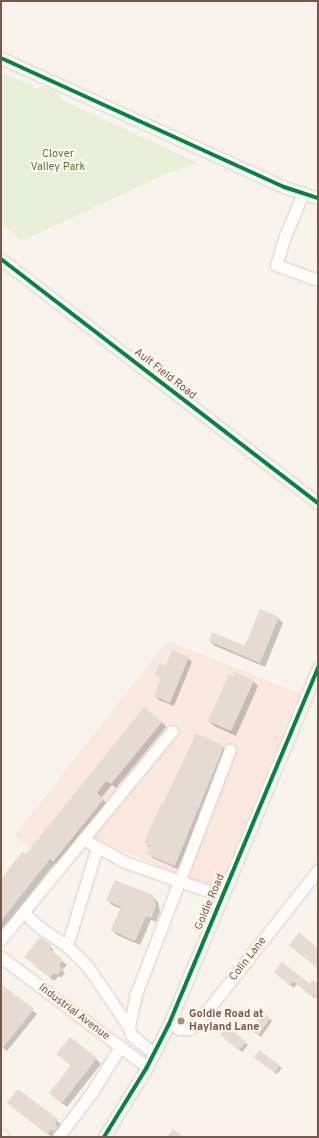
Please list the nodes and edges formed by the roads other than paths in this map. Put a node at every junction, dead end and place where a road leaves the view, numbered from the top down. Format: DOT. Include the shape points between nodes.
graph roads {
  1 [pos="1,58"];
  2 [pos="303,193"];
  3 [pos="318,198"];
  4 [pos="1,259"];
  5 [pos="318,280"];
  6 [pos="318,503"];
  7 [pos="318,667"];
  8 [pos="172,731"];
  9 [pos="230,749"];
  10 [pos="83,839"];
  11 [pos="97,847"];
  12 [pos="318,870"];
  13 [pos="179,882"];
  14 [pos="222,896"];
  15 [pos="23,912"];
  16 [pos="1,939"];
  17 [pos="67,946"];
  18 [pos="1,959"];
  19 [pos="169,1024"];
  20 [pos="129,1027"];
  21 [pos="120,1047"];
  22 [pos="154,1054"];
  23 [pos="147,1067"];
  24 [pos="58,1137"];
  25 [pos="104,1137"];
  1 -- 2 [label="street" via="284,187"];
  2 -- 3 [label="street"];
  2 -- 5 [label="street" via="276,265"];
  4 -- 6 [label="street, Ault Field Road"];
  7 -- 14 [label="street, Goldie Road"];
  8 -- 10 [label="street"];
  9 -- 13 [label="street"];
  10 -- 11 [label="street"];
  10 -- 15 [label="street"];
  11 -- 13 [label="street" via="125,862"];
  11 -- 17 [label="street"];
  12 -- 19 [label="street, Colin Lane" via="198,1022 190,1029 180,1029"];
  13 -- 14 [label="street"];
  13 -- 20 [label="street" via="136,994"];
  14 -- 19 [label="street, Goldie Road"];
  15 -- 16 [label="street"];
  15 -- 17 [label="street" via="39,927"];
  17 -- 20 [label="street" via="88,967"];
  18 -- 21 [label="street, Industrial Avenue"];
  19 -- 22 [label="street, Goldie Road"];
  20 -- 22 [label="street" via="131,1035"];
  21 -- 23 [label="street, Industrial Avenue"];
  21 -- 24 [label="street" via="92,1092"];
  22 -- 23 [label="street, Goldie Road"];
  23 -- 25 [label="street, Goldie Road"];
}
